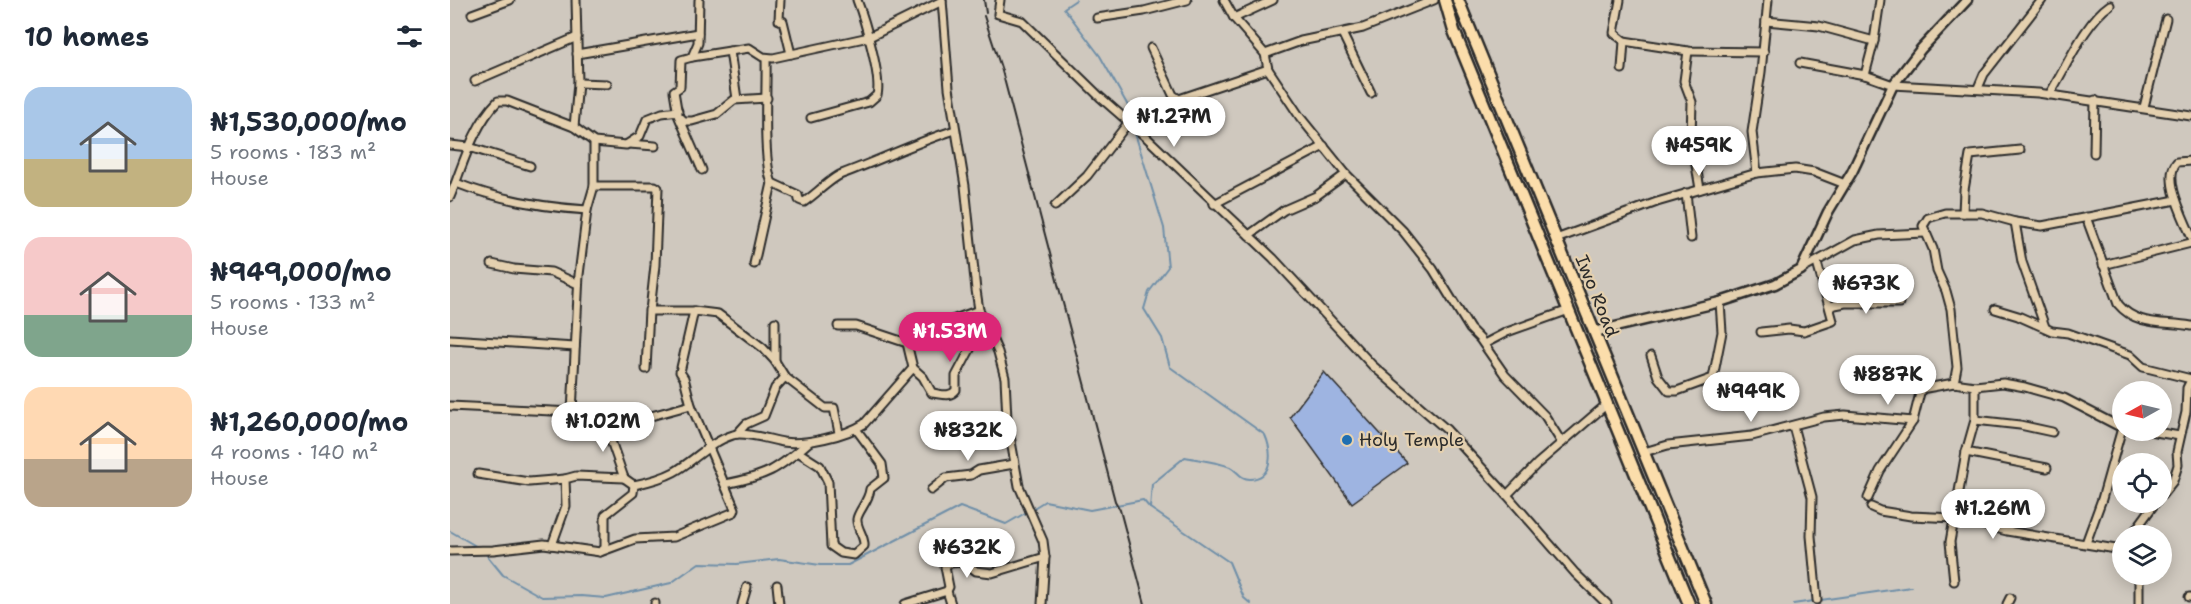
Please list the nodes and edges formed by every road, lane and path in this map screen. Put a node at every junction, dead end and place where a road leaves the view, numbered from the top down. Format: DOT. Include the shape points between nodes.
graph roads {
  1 [pos="510,0"];
  2 [pos="576,0"];
  3 [pos="699,0"];
  4 [pos="780,0"];
  5 [pos="857,0"];
  6 [pos="1000,0"];
  7 [pos="1187,0"];
  8 [pos="1224,0"];
  9 [pos="1273,0"];
  10 [pos="1434,0"];
  11 [pos="1444,0"];
  12 [pos="1458,0"];
  13 [pos="1620,0"];
  14 [pos="1768,0"];
  15 [pos="1880,0"];
  16 [pos="1967,0"];
  17 [pos="2042,0"];
  18 [pos="942,1"];
  19 [pos="2110,5"];
  20 [pos="472,14"];
  21 [pos="1097,18"];
  22 [pos="1234,18"];
  23 [pos="2166,19"];
  24 [pos="1766,21"];
  25 [pos="698,33"];
  26 [pos="1342,33"];
  27 [pos="577,37"];
  28 [pos="869,37"];
  29 [pos="1624,41"];
  30 [pos="1874,41"];
  31 [pos="1151,48"];
  32 [pos="696,49"];
  33 [pos="730,51"];
  34 [pos="1688,51"];
  35 [pos="1764,52"];
  36 [pos="577,54"];
  37 [pos="791,54"];
  38 [pos="1265,54"];
  39 [pos="703,56"];
  40 [pos="692,57"];
  41 [pos="766,58"];
  42 [pos="1800,63"];
  43 [pos="1268,69"];
  44 [pos="1622,69"];
  45 [pos="1865,75"];
  46 [pos="475,81"];
  47 [pos="578,83"];
  48 [pos="607,84"];
  49 [pos="1893,85"];
  50 [pos="1978,88"];
  51 [pos="1371,93"];
  52 [pos="2049,95"];
  53 [pos="767,98"];
  54 [pos="737,99"];
  55 [pos="2095,100"];
  56 [pos="2144,107"];
  57 [pos="678,113"];
  58 [pos="2191,116"];
  59 [pos="811,118"];
  60 [pos="1128,123"];
  61 [pos="574,127"];
  62 [pos="956,130"];
  63 [pos="594,142"];
  64 [pos="629,144"];
  65 [pos="450,145"];
  66 [pos="655,146"];
  67 [pos="1324,146"];
  68 [pos="469,147"];
  69 [pos="2020,150"];
  70 [pos="2094,153"];
  71 [pos="2191,161"];
  72 [pos="530,166"];
  73 [pos="702,170"];
  74 [pos="1757,173"];
  75 [pos="1346,174"];
  76 [pos="456,183"];
  77 [pos="772,183"];
  78 [pos="1845,184"];
  79 [pos="594,186"];
  80 [pos="1700,189"];
  81 [pos="1686,193"];
  82 [pos="450,197"];
  83 [pos="2176,200"];
  84 [pos="1214,204"];
  85 [pos="1055,206"];
  86 [pos="587,210"];
  87 [pos="1963,213"];
  88 [pos="2086,217"];
  89 [pos="2015,222"];
  90 [pos="1925,233"];
  91 [pos="1249,235"];
  92 [pos="2191,236"];
  93 [pos="1691,238"];
  94 [pos="1556,239"];
  95 [pos="2191,243"];
  96 [pos="1817,263"];
  97 [pos="492,264"];
  98 [pos="754,264"];
  99 [pos="2103,265"];
  100 [pos="1801,270"];
  101 [pos="578,284"];
  102 [pos="1720,302"];
  103 [pos="1899,303"];
  104 [pos="1830,306"];
  105 [pos="1995,309"];
  106 [pos="650,310"];
  107 [pos="681,310"];
  108 [pos="1569,310"];
  109 [pos="694,311"];
  110 [pos="981,313"];
  111 [pos="692,322"];
  112 [pos="776,322"];
  113 [pos="838,326"];
  114 [pos="2191,326"];
  115 [pos="2045,327"];
  116 [pos="1594,332"];
  117 [pos="1761,332"];
  118 [pos="450,339"];
  119 [pos="908,343"];
  120 [pos="1484,345"];
  121 [pos="574,347"];
  122 [pos="1651,356"];
  123 [pos="775,361"];
  124 [pos="913,368"];
  125 [pos="646,369"];
  126 [pos="1864,369"];
  127 [pos="785,377"];
  128 [pos="2191,380"];
  129 [pos="1954,383"];
  130 [pos="1975,386"];
  131 [pos="2189,388"];
  132 [pos="1921,389"];
  133 [pos="1607,404"];
  134 [pos="691,405"];
  135 [pos="450,406"];
  136 [pos="572,412"];
  137 [pos="603,418"];
  138 [pos="1975,420"];
  139 [pos="1913,421"];
  140 [pos="2112,423"];
  141 [pos="746,424"];
  142 [pos="1793,426"];
  143 [pos="856,429"];
  144 [pos="2052,432"];
  145 [pos="737,434"];
  146 [pos="838,434"];
  147 [pos="746,435"];
  148 [pos="2172,435"];
  149 [pos="2180,436"];
  150 [pos="810,441"];
  151 [pos="2119,441"];
  152 [pos="1562,443"];
  153 [pos="710,447"];
  154 [pos="798,452"];
  155 [pos="1644,452"];
  156 [pos="1966,452"];
  157 [pos="811,459"];
  158 [pos="1014,464"];
  159 [pos="2047,468"];
  160 [pos="2111,470"];
  161 [pos="478,474"];
  162 [pos="624,478"];
  163 [pos="565,479"];
  164 [pos="2172,482"];
  165 [pos="724,484"];
  166 [pos="634,485"];
  167 [pos="931,490"];
  168 [pos="1507,495"];
  169 [pos="1868,498"];
  170 [pos="1871,507"];
  171 [pos="1955,518"];
  172 [pos="2086,543"];
  173 [pos="552,545"];
  174 [pos="2112,548"];
  175 [pos="450,551"];
  176 [pos="600,552"];
  177 [pos="1045,557"];
  178 [pos="1953,581"];
  179 [pos="777,585"];
  180 [pos="2139,585"];
  181 [pos="747,587"];
  182 [pos="947,591"];
  183 [pos="1817,600"];
  184 [pos="742,604"];
  185 [pos="779,604"];
  186 [pos="905,604"];
  187 [pos="951,604"];
  188 [pos="1042,604"];
  189 [pos="1607,604"];
  190 [pos="1689,604"];
  191 [pos="1706,604"];
  192 [pos="2139,604"];
  1 -- 20 [label="street"];
  2 -- 27 [label="street"];
  3 -- 25 [label="street"];
  4 -- 37 [label="street" via="778,16 783,21"];
  5 -- 28 [label="street"];
  6 -- 60 [label="street" via="998,14 1022,21"];
  7 -- 21 [label="street"];
  8 -- 22 [label="street"];
  9 -- 22 [label="street"];
  10 -- 26 [label="street"];
  11 -- 108 [label="main road, Iwo Road"];
  12 -- 94 [label="main road, Iwo Road"];
  13 -- 29 [label="street" via="1614,33"];
  14 -- 24 [label="street"];
  15 -- 30 [label="street"];
  16 -- 49 [label="street"];
  17 -- 50 [label="street" via="1991,65"];
  18 -- 28 [label="street"];
  18 -- 62 [label="street"];
  19 -- 52 [label="street" via="2102,10 2080,42"];
  22 -- 38 [label="street"];
  23 -- 56 [label="street"];
  24 -- 30 [label="street" via="1819,27"];
  24 -- 35 [label="street"];
  25 -- 32 [label="street"];
  25 -- 36 [label="street"];
  26 -- 38 [label="street" via="1301,41"];
  26 -- 51 [label="street"];
  27 -- 36 [label="street"];
  27 -- 46 [label="street"];
  28 -- 37 [label="street"];
  28 -- 59 [label="street" via="877,95 869,102"];
  29 -- 34 [label="street"];
  29 -- 44 [label="street"];
  30 -- 45 [label="street"];
  31 -- 43 [label="street" via="1173,95 1179,99"];
  32 -- 39 [label="street"];
  32 -- 40 [label="street"];
  33 -- 39 [label="street"];
  33 -- 41 [label="street" via="749,48"];
  33 -- 54 [label="street"];
  34 -- 35 [label="street"];
  34 -- 80 [label="street" via="1684,81 1692,102 1691,136"];
  35 -- 74 [label="street" via="1752,132"];
  36 -- 47 [label="street"];
  37 -- 41 [label="street"];
  38 -- 43 [label="street"];
  39 -- 40 [label="street"];
  40 -- 57 [label="street" via="681,60 680,87 674,91"];
  41 -- 53 [label="street"];
  42 -- 45 [label="street"];
  43 -- 67 [label="street"];
  45 -- 49 [label="street"];
  47 -- 48 [label="street"];
  47 -- 61 [label="street"];
  49 -- 50 [label="street"];
  49 -- 78 [label="street"];
  50 -- 52 [label="street"];
  52 -- 55 [label="street"];
  53 -- 54 [label="street"];
  53 -- 77 [label="street" via="767,150"];
  54 -- 57 [label="street" via="717,114 692,121 684,121"];
  55 -- 56 [label="street"];
  55 -- 70 [label="street"];
  56 -- 58 [label="street"];
  57 -- 64 [label="street" via="652,116 644,122 640,136"];
  57 -- 73 [label="street"];
  60 -- 84 [label="street"];
  60 -- 85 [label="street" via="1088,176"];
  61 -- 63 [label="street"];
  61 -- 68 [label="street" via="503,100 491,108"];
  62 -- 77 [label="street" via="842,174 804,202"];
  62 -- 110 [label="street"];
  63 -- 64 [label="street"];
  63 -- 79 [label="street"];
  64 -- 66 [label="street"];
  65 -- 68 [label="street"];
  67 -- 75 [label="street"];
  67 -- 84 [label="street"];
  68 -- 72 [label="street"];
  68 -- 76 [label="street"];
  69 -- 87 [label="street" via="1970,155"];
  71 -- 83 [label="street" via="2177,162 2171,171"];
  74 -- 78 [label="street" via="1795,168"];
  74 -- 80 [label="street"];
  75 -- 91 [label="street"];
  75 -- 120 [label="street" via="1403,231"];
  76 -- 82 [label="street"];
  76 -- 86 [label="street" via="532,206"];
  77 -- 98 [label="street"];
  78 -- 100 [label="street"];
  79 -- 86 [label="street"];
  79 -- 106 [label="street" via="658,188"];
  80 -- 81 [label="street"];
  81 -- 93 [label="street"];
  81 -- 94 [label="street"];
  83 -- 88 [label="street"];
  83 -- 92 [label="street"];
  84 -- 91 [label="street"];
  86 -- 101 [label="street"];
  87 -- 89 [label="street" via="1982,213"];
  87 -- 90 [label="street" via="1932,216 1923,226"];
  88 -- 89 [label="street" via="2042,226"];
  88 -- 99 [label="street"];
  89 -- 115 [label="street" via="2022,262"];
  90 -- 96 [label="street" via="1855,240"];
  90 -- 129 [label="street" via="1934,249 1936,271 1952,309 1957,367"];
  91 -- 168 [label="street" via="1372,365 1447,430"];
  94 -- 116 [label="main road, Iwo Road"];
  95 -- 99 [label="street"];
  96 -- 100 [label="street"];
  96 -- 104 [label="street"];
  97 -- 101 [label="street" via="551,272"];
  99 -- 114 [label="street" via="2118,304 2129,316"];
  100 -- 102 [label="street" via="1775,284"];
  101 -- 121 [label="street"];
  102 -- 116 [label="street"];
  102 -- 122 [label="street" via="1722,332 1713,378 1669,391 1658,377"];
  103 -- 104 [label="street"];
  104 -- 117 [label="street" via="1833,321 1819,327 1804,332"];
  105 -- 115 [label="street"];
  106 -- 107 [label="street"];
  106 -- 125 [label="street"];
  107 -- 109 [label="street"];
  107 -- 111 [label="street"];
  108 -- 120 [label="street" via="1507,332"];
  108 -- 133 [label="main road, Iwo Road"];
  109 -- 111 [label="street"];
  109 -- 123 [label="street" via="718,314"];
  110 -- 119 [label="street" via="936,326"];
  110 -- 124 [label="street" via="975,340 956,376 954,393 932,393"];
  110 -- 158 [label="street" via="1005,378"];
  111 -- 134 [label="street" via="680,372"];
  112 -- 123 [label="street"];
  113 -- 119 [label="street" via="866,329"];
  115 -- 128 [label="street" via="2130,355 2143,367"];
  116 -- 155 [label="main road, Iwo Road"];
  118 -- 121 [label="street"];
  119 -- 124 [label="street"];
  120 -- 152 [label="street" via="1505,375 1545,416"];
  121 -- 136 [label="street"];
  123 -- 127 [label="street"];
  124 -- 143 [label="street"];
  126 -- 132 [label="street"];
  127 -- 141 [label="street" via="775,388 764,416"];
  127 -- 146 [label="street" via="825,408 834,408"];
  128 -- 131 [label="street"];
  129 -- 130 [label="street"];
  129 -- 132 [label="street"];
  130 -- 138 [label="street"];
  130 -- 140 [label="street" via="2003,383 2035,390 2064,398"];
  131 -- 149 [label="street"];
  132 -- 139 [label="street"];
  133 -- 152 [label="street"];
  133 -- 190 [label="main road, Iwo Road"];
  134 -- 137 [label="street" via="651,416"];
  134 -- 153 [label="street"];
  135 -- 136 [label="street"];
  136 -- 137 [label="street"];
  137 -- 162 [label="street"];
  138 -- 144 [label="street"];
  138 -- 156 [label="street"];
  139 -- 142 [label="street" via="1845,415"];
  139 -- 169 [label="street" via="1880,471"];
  141 -- 145 [label="street"];
  141 -- 147 [label="street"];
  142 -- 155 [label="street"];
  142 -- 183 [label="street" via="1812,498"];
  143 -- 146 [label="street"];
  143 -- 157 [label="street" via="882,464 884,475 870,489 870,498 858,516 864,546 854,555 831,546 828,482 820,466"];
  145 -- 147 [label="street"];
  145 -- 153 [label="street"];
  146 -- 150 [label="street"];
  147 -- 150 [label="street" via="786,442"];
  148 -- 149 [label="street"];
  149 -- 164 [label="street" via="2178,465"];
  150 -- 154 [label="street"];
  150 -- 157 [label="street"];
  151 -- 160 [label="street"];
  152 -- 168 [label="street"];
  153 -- 165 [label="street"];
  153 -- 166 [label="street" via="675,472"];
  154 -- 157 [label="street"];
  154 -- 165 [label="street" via="760,477"];
  155 -- 191 [label="main road, Iwo Road"];
  156 -- 159 [label="street"];
  156 -- 171 [label="street"];
  158 -- 167 [label="street" via="946,478"];
  158 -- 177 [label="street"];
  160 -- 172 [label="street"];
  161 -- 163 [label="street" via="529,482"];
  162 -- 163 [label="street"];
  162 -- 166 [label="street"];
  163 -- 173 [label="street" via="566,506"];
  165 -- 176 [label="street" via="735,509 732,514 674,537 634,539"];
  166 -- 176 [label="street" via="633,493 605,515 605,548"];
  168 -- 189 [label="street"];
  170 -- 171 [label="street" via="1911,516"];
  171 -- 172 [label="street" via="2007,531"];
  171 -- 178 [label="street" via="1950,542"];
  172 -- 174 [label="street"];
  173 -- 175 [label="street"];
  173 -- 176 [label="street"];
  177 -- 182 [label="street" via="992,573 976,571 964,562 951,563 945,567"];
  177 -- 188 [label="street"];
  179 -- 185 [label="street"];
  180 -- 192 [label="street"];
  181 -- 184 [label="street"];
  182 -- 186 [label="street"];
  182 -- 187 [label="street"];
}
